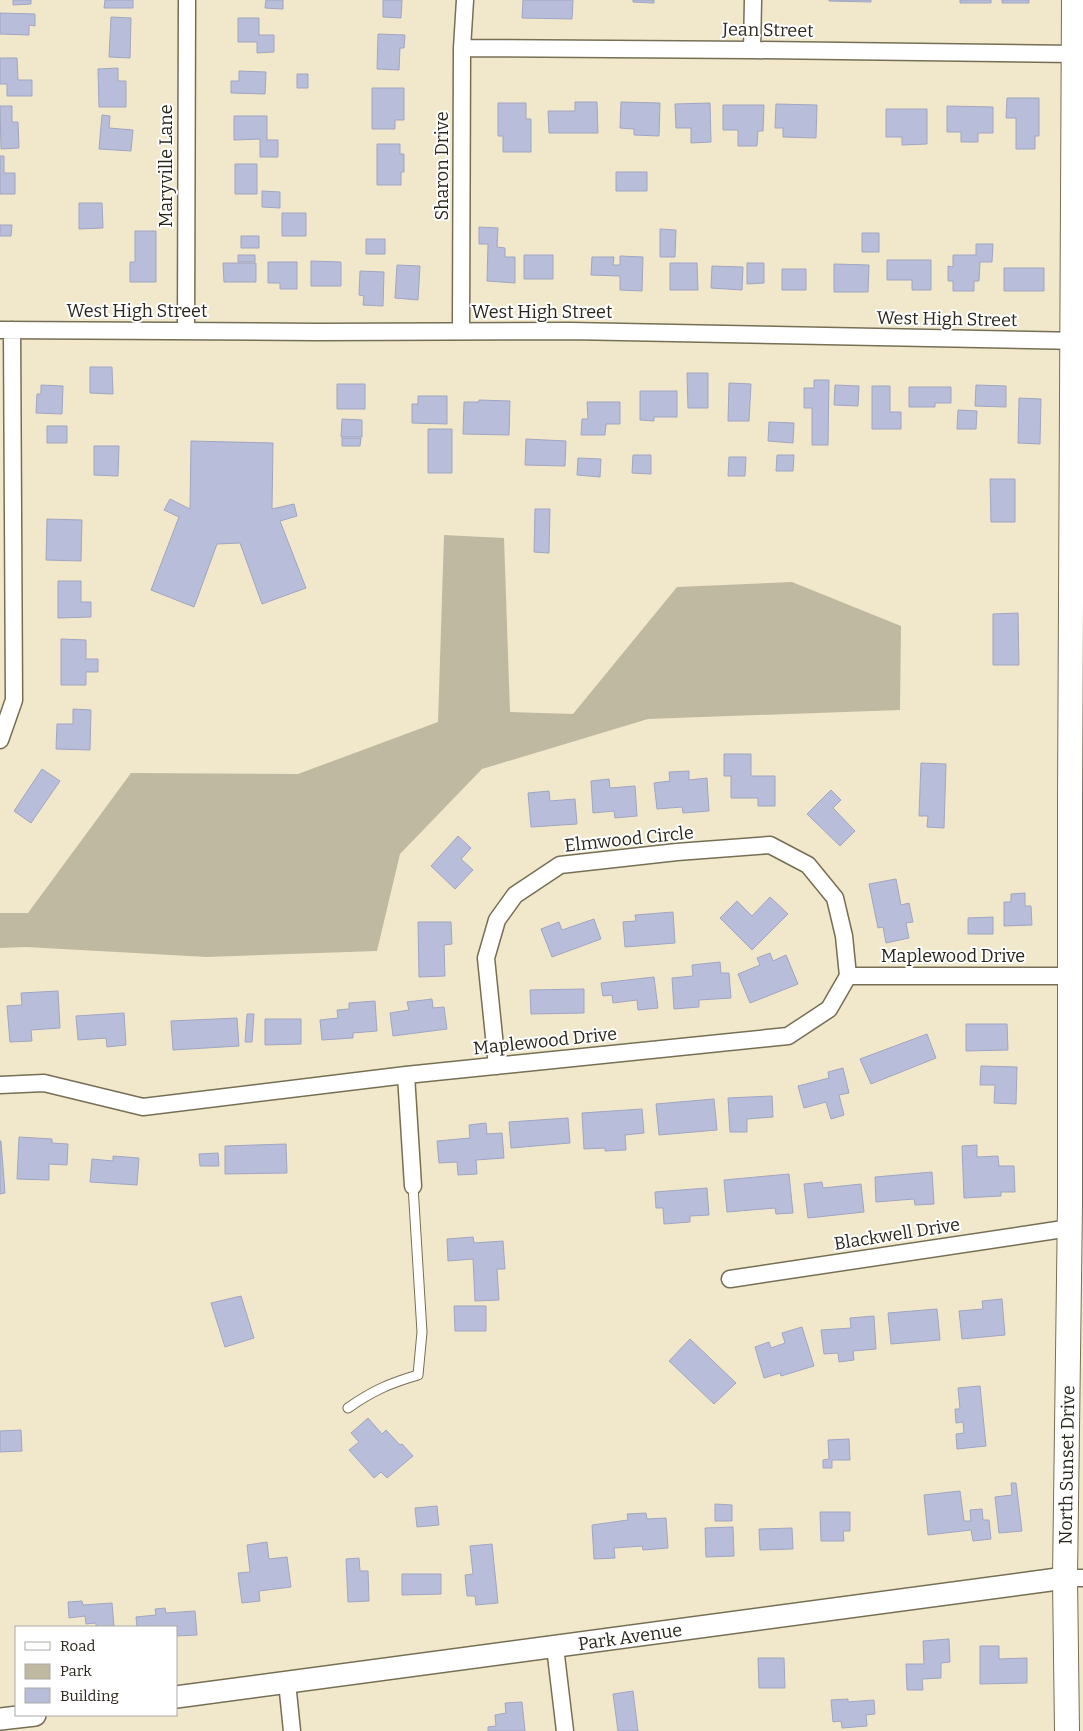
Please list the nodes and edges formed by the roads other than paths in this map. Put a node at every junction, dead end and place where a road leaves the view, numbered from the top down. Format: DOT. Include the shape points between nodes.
graph roads {
  1 [pos="187,0"];
  2 [pos="465,0"];
  3 [pos="753,0"];
  4 [pos="1074,0"];
  5 [pos="462,48"];
  6 [pos="752,50"];
  7 [pos="1074,54"];
  8 [pos="1078,142"];
  9 [pos="1078,206"];
  10 [pos="1078,255"];
  11 [pos="6,330"];
  12 [pos="186,331"];
  13 [pos="461,332"];
  14 [pos="1078,341"];
  15 [pos="0,740"];
  16 [pos="1076,803"];
  17 [pos="848,976"];
  18 [pos="1070,976"];
  19 [pos="1077,1057"];
  20 [pos="496,1066"];
  21 [pos="406,1075"];
  22 [pos="0,1085"];
  23 [pos="413,1186"];
  24 [pos="1072,1212"];
  25 [pos="730,1279"];
  26 [pos="1076,1356"];
  27 [pos="348,1408"];
  28 [pos="1074,1578"];
  29 [pos="555,1647"];
  30 [pos="287,1682"];
  31 [pos="178,1697"];
  32 [pos="26,1716"];
  33 [pos="0,1719"];
  34 [pos="292,1731"];
  35 [pos="565,1731"];
  36 [pos="1068,1731"];
  1 -- 12 [label="street, Maryville Lane"];
  2 -- 5 [label="street, Sharon Drive"];
  3 -- 6 [label="street"];
  4 -- 7 [label="main road, North Sunset Drive"];
  5 -- 6 [label="street, Jean Street"];
  5 -- 13 [label="street, Sharon Drive"];
  6 -- 7 [label="street, Jean Street"];
  7 -- 8 [label="main road, North Sunset Drive"];
  8 -- 9 [label="main road, North Sunset Drive"];
  9 -- 10 [label="main road, North Sunset Drive"];
  10 -- 14 [label="main road, North Sunset Drive"];
  11 -- 12 [label="street, West High Street"];
  11 -- 15 [label="street" via="14,700"];
  12 -- 13 [label="street, West High Street"];
  13 -- 14 [label="street, West High Street" via="580,331"];
  14 -- 16 [label="main road, North Sunset Drive"];
  16 -- 18 [label="main road, North Sunset Drive"];
  17 -- 18 [label="street, Maplewood Drive"];
  17 -- 20 [label="street, Maplewood Drive" via="829,1009 788,1036"];
  17 -- 20 [label="street, Elmwood Circle" via="844,936 835,898 808,865 770,845 560,865 515,895 497,920 486,958"];
  18 -- 19 [label="main road, North Sunset Drive"];
  19 -- 24 [label="main road, North Sunset Drive"];
  20 -- 21 [label="street, Maplewood Drive"];
  21 -- 22 [label="street, Maplewood Drive" via="143,1107 44,1084"];
  21 -- 23 [label="street"];
  23 -- 27 [label="lane" via="422,1332 418,1375 391,1383"];
  24 -- 25 [label="street, Blackwell Drive"];
  24 -- 26 [label="main road, North Sunset Drive"];
  26 -- 28 [label="main road, North Sunset Drive"];
  28 -- 29 [label="street, Park Avenue"];
  28 -- 36 [label="main road, North Sunset Drive"];
  29 -- 30 [label="street, Park Avenue"];
  29 -- 35 [label="street"];
  30 -- 31 [label="street, Park Avenue"];
  30 -- 34 [label="street"];
  32 -- 33 [label="street"];
}
